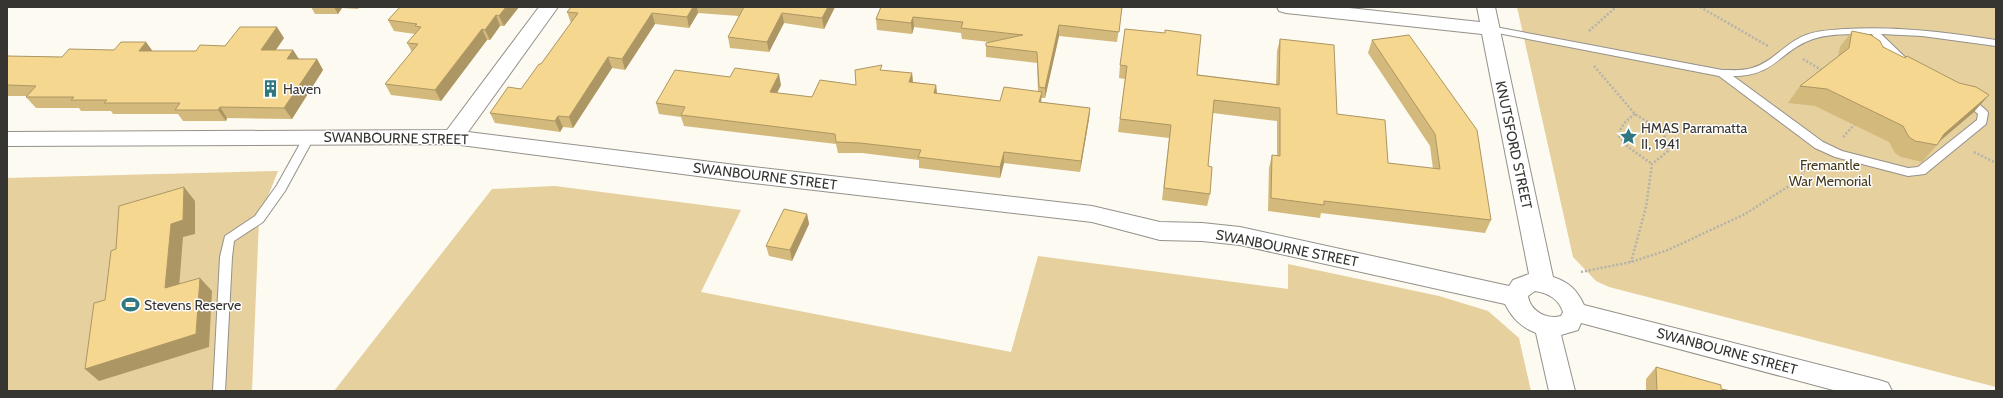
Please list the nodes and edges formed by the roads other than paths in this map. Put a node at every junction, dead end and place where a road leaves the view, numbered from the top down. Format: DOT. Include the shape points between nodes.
graph roads {
  1 [pos="549,7"];
  2 [pos="1286,7"];
  3 [pos="1486,7"];
  4 [pos="1490,29"];
  5 [pos="1875,30"];
  6 [pos="1996,43"];
  7 [pos="1914,69"];
  8 [pos="1722,73"];
  9 [pos="1958,93"];
  10 [pos="310,136"];
  11 [pos="452,137"];
  12 [pos="7,138"];
  13 [pos="1542,282"];
  14 [pos="1515,297"];
  15 [pos="1575,312"];
  16 [pos="1547,327"];
  17 [pos="219,391"];
  18 [pos="1562,391"];
  19 [pos="1879,391"];
  1 -- 11 [label="street"];
  2 -- 4 [label="street"];
  3 -- 4 [label="street, KNUTSFORD STREET"];
  4 -- 8 [label="lane"];
  4 -- 13 [label="street, KNUTSFORD STREET"];
  5 -- 6 [label="lane" via="1914,31"];
  5 -- 7 [label="lane" via="1889,49"];
  5 -- 8 [label="lane" via="1809,37 1781,53 1764,67 1754,71"];
  8 -- 9 [label="lane" via="1819,145 1839,154 1908,172 1922,171 1984,118 1984,113 1979,107"];
  10 -- 11 [label="street, SWANBOURNE STREET"];
  10 -- 12 [label="street, SWANBOURNE STREET"];
  10 -- 17 [label="lane" via="281,188 259,219 230,239 226,258"];
  11 -- 14 [label="street, SWANBOURNE STREET" via="1092,214 1160,231 1240,236"];
  13 -- 14 [label="street" via="1520,286"];
  13 -- 15 [label="street" via="1561,290 1569,297"];
  14 -- 16 [label="street" via="1516,304 1528,319"];
  15 -- 16 [label="street" via="1573,318 1563,326"];
  15 -- 19 [label="street, SWANBOURNE STREET"];
  16 -- 18 [label="street"];
}
